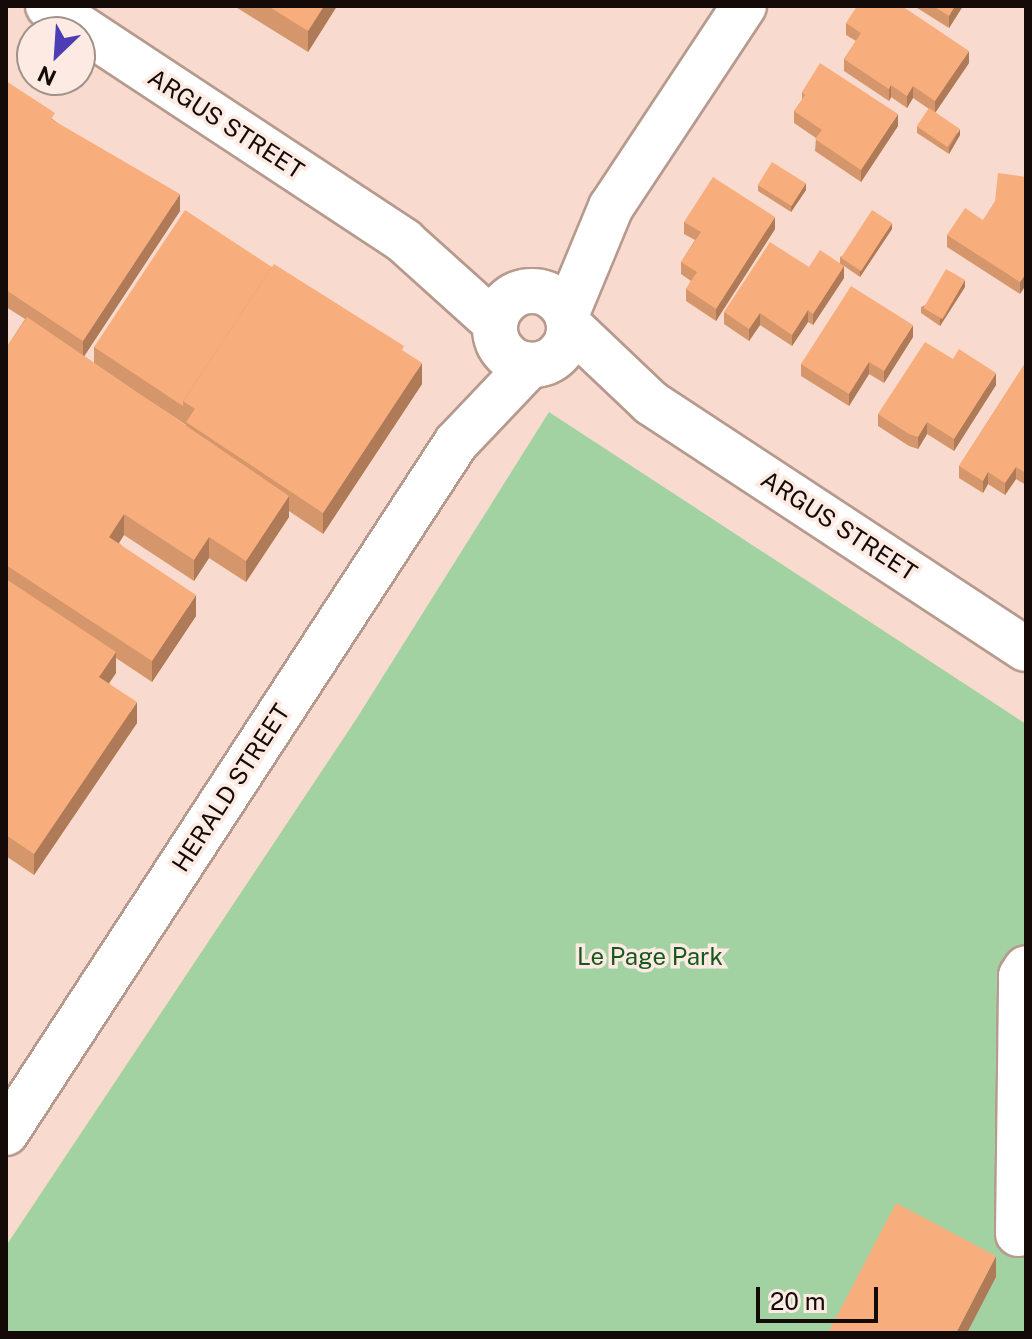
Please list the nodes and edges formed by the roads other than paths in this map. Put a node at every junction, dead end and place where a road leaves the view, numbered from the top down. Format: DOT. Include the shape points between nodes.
graph roads {
  1 [pos="48,6"];
  2 [pos="744,6"];
  3 [pos="532,327"];
  4 [pos="1026,649"];
  5 [pos="1026,968"];
  6 [pos="6,1133"];
  7 [pos="1018,1234"];
  1 -- 3 [label="street, ARGUS STREET"];
  2 -- 3 [label="street, HERALD STREET"];
  3 -- 4 [label="street, ARGUS STREET"];
  3 -- 6 [label="street, HERALD STREET"];
  5 -- 7 [label="street" via="1021,976"];
}
